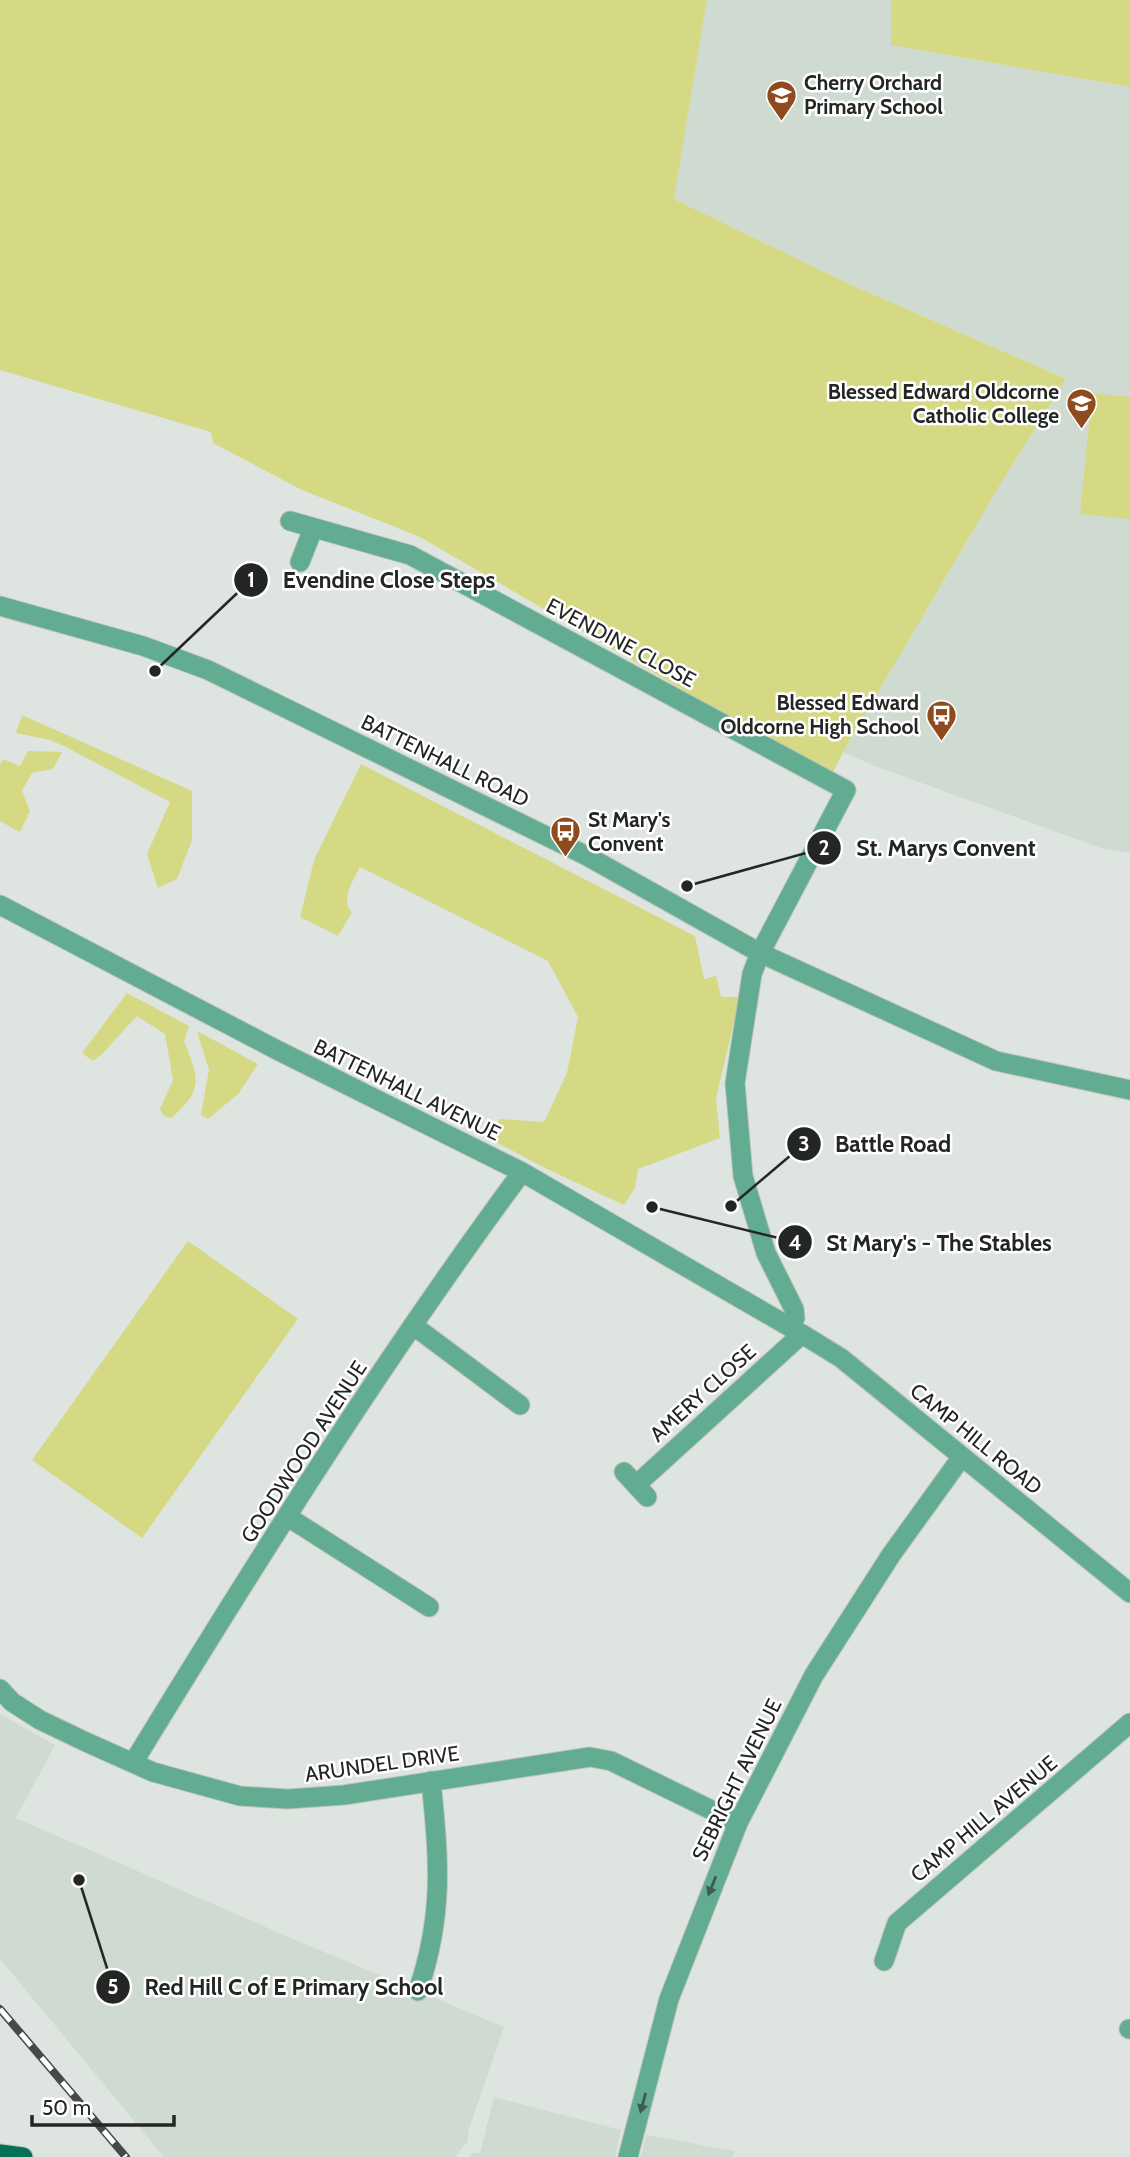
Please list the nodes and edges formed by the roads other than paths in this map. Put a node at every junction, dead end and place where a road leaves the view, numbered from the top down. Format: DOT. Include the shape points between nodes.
graph roads {
  1 [pos="290,521"];
  2 [pos="313,529"];
  3 [pos="300,562"];
  4 [pos="0,606"];
  5 [pos="0,905"];
  6 [pos="760,953"];
  7 [pos="1130,1090"];
  8 [pos="522,1172"];
  9 [pos="414,1326"];
  10 [pos="795,1330"];
  11 [pos="520,1405"];
  12 [pos="961,1458"];
  13 [pos="636,1485"];
  14 [pos="288,1517"];
  15 [pos="1130,1593"];
  16 [pos="429,1608"];
  17 [pos="0,1689"];
  18 [pos="1130,1723"];
  19 [pos="134,1763"];
  20 [pos="431,1781"];
  21 [pos="737,1823"];
  22 [pos="884,1961"];
  23 [pos="418,1991"];
  24 [pos="0,2154"];
  25 [pos="23,2157"];
  26 [pos="628,2157"];
  1 -- 2 [label="street, EVENDINE CLOSE"];
  2 -- 3 [label="street"];
  2 -- 6 [label="street, EVENDINE CLOSE" via="410,555 846,790"];
  4 -- 6 [label="street, BATTENHALL ROAD" via="143,646 208,670 587,856"];
  5 -- 8 [label="street, BATTENHALL AVENUE" via="277,1051"];
  6 -- 7 [label="street, BATTENHALL ROAD" via="996,1061"];
  6 -- 10 [label="street" via="752,974 735,1083 743,1176 765,1253 794,1309"];
  8 -- 9 [label="street, GOODWOOD AVENUE"];
  8 -- 10 [label="street, BATTENHALL AVENUE"];
  9 -- 11 [label="street"];
  9 -- 14 [label="street, GOODWOOD AVENUE"];
  10 -- 12 [label="street, CAMP HILL ROAD" via="841,1359"];
  10 -- 13 [label="street, AMERY CLOSE"];
  12 -- 15 [label="street, CAMP HILL ROAD"];
  12 -- 21 [label="street, SEBRIGHT AVENUE" via="891,1555 814,1675"];
  14 -- 16 [label="street"];
  14 -- 19 [label="street, GOODWOOD AVENUE"];
  17 -- 19 [label="street, ARUNDEL DRIVE" via="40,1720"];
  18 -- 22 [label="street, CAMP HILL AVENUE" via="897,1923"];
  19 -- 20 [label="street, ARUNDEL DRIVE" via="240,1796 344,1795"];
  20 -- 21 [label="street, ARUNDEL DRIVE" via="590,1757 611,1761"];
  20 -- 23 [label="street" via="439,1898"];
  21 -- 26 [label="street, SEBRIGHT AVENUE, one-way" via="669,1999"];
  24 -- 25 [label="main road"];
}
